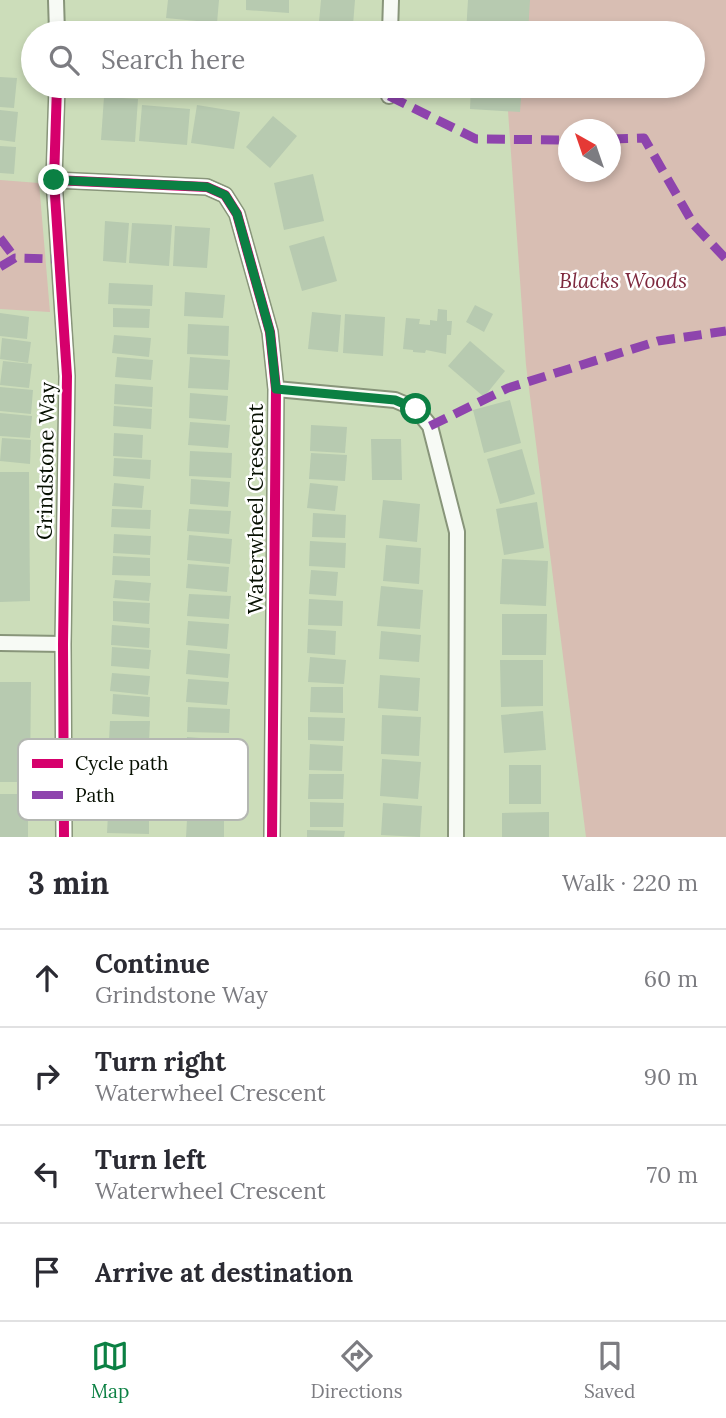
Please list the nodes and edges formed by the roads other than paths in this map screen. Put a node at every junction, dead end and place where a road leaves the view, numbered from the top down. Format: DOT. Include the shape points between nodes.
graph roads {
  1 [pos="57,0"];
  2 [pos="391,0"];
  3 [pos="57,21"];
  4 [pos="390,21"];
  5 [pos="57,98"];
  6 [pos="54,180"];
  7 [pos="276,389"];
  8 [pos="0,643"];
  9 [pos="63,644"];
  10 [pos="63,739"];
  11 [pos="272,837"];
  12 [pos="456,837"];
  1 -- 3 [label="street"];
  2 -- 4 [label="street"];
  5 -- 6 [label="street, Grindstone Way"];
  6 -- 7 [label="street, Waterwheel Crescent" via="207,187 225,195 237,214 270,332"];
  6 -- 9 [label="street, Grindstone Way" via="67,376"];
  7 -- 11 [label="street, Waterwheel Crescent"];
  7 -- 12 [label="street" via="395,400 416,409 430,426 457,531"];
  8 -- 9 [label="street"];
  9 -- 10 [label="street, Grindstone Way"];
}
